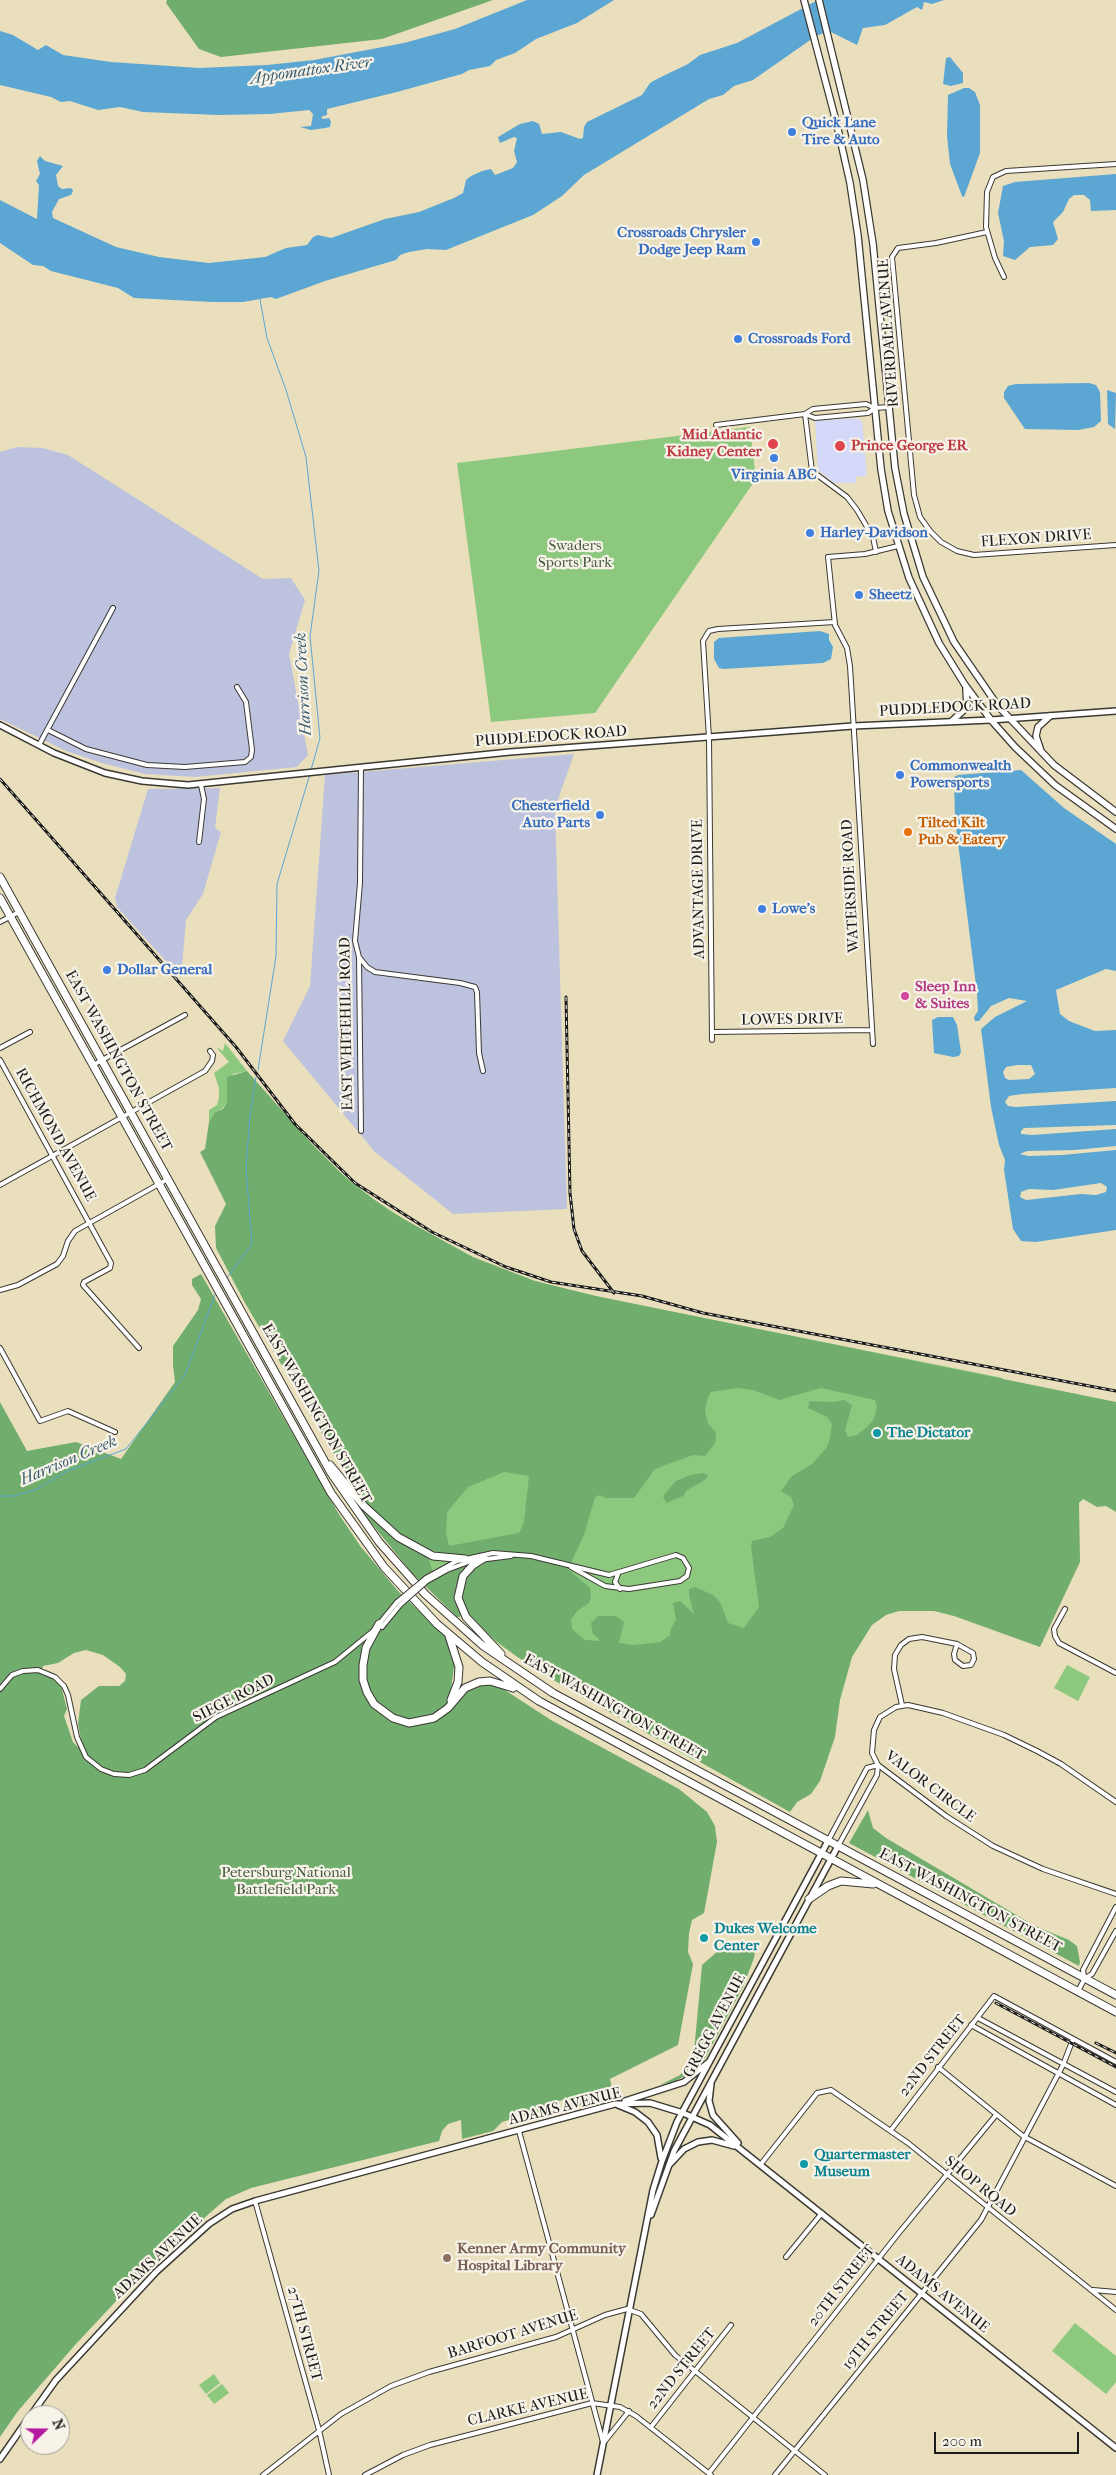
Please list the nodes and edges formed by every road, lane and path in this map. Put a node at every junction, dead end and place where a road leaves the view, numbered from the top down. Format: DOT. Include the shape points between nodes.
graph roads {
  1 [pos="804,0"];
  2 [pos="819,0"];
  3 [pos="1116,164"];
  4 [pos="987,232"];
  5 [pos="1004,277"];
  6 [pos="889,407"];
  7 [pos="875,408"];
  8 [pos="805,414"];
  9 [pos="716,425"];
  10 [pos="917,509"];
  11 [pos="1116,545"];
  12 [pos="898,546"];
  13 [pos="876,552"];
  14 [pos="113,608"];
  15 [pos="835,622"];
  16 [pos="965,685"];
  17 [pos="238,687"];
  18 [pos="1116,711"];
  19 [pos="1050,716"];
  20 [pos="1008,719"];
  21 [pos="991,720"];
  22 [pos="952,721"];
  23 [pos="0,725"];
  24 [pos="853,726"];
  25 [pos="48,730"];
  26 [pos="709,738"];
  27 [pos="40,745"];
  28 [pos="1041,753"];
  29 [pos="361,767"];
  30 [pos="201,784"];
  31 [pos="1116,812"];
  32 [pos="1116,829"];
  33 [pos="199,842"];
  34 [pos="0,877"];
  35 [pos="0,898"];
  36 [pos="19,912"];
  37 [pos="11,917"];
  38 [pos="0,922"];
  39 [pos="359,957"];
  40 [pos="185,1015"];
  41 [pos="872,1030"];
  42 [pos="30,1032"];
  43 [pos="712,1032"];
  44 [pos="712,1040"];
  45 [pos="873,1044"];
  46 [pos="0,1048"];
  47 [pos="210,1052"];
  48 [pos="0,1060"];
  49 [pos="102,1060"];
  50 [pos="93,1065"];
  51 [pos="483,1071"];
  52 [pos="131,1113"];
  53 [pos="122,1117"];
  54 [pos="361,1131"];
  55 [pos="53,1155"];
  56 [pos="168,1179"];
  57 [pos="0,1184"];
  58 [pos="159,1184"];
  59 [pos="89,1222"];
  60 [pos="0,1290"];
  61 [pos="0,1348"];
  62 [pos="139,1348"];
  63 [pos="115,1432"];
  64 [pos="316,1448"];
  65 [pos="518,1555"];
  66 [pos="484,1558"];
  67 [pos="465,1559"];
  68 [pos="571,1567"];
  69 [pos="618,1574"];
  70 [pos="426,1579"];
  71 [pos="620,1589"];
  72 [pos="1065,1609"];
  73 [pos="380,1625"];
  74 [pos="448,1634"];
  75 [pos="957,1644"];
  76 [pos="519,1671"];
  77 [pos="1116,1673"];
  78 [pos="0,1689"];
  79 [pos="523,1691"];
  80 [pos="902,1705"];
  81 [pos="878,1765"];
  82 [pos="1116,1802"];
  83 [pos="828,1841"];
  84 [pos="838,1846"];
  85 [pos="823,1853"];
  86 [pos="831,1858"];
  87 [pos="884,1887"];
  88 [pos="1116,1894"];
  89 [pos="809,1899"];
  90 [pos="1116,1908"];
  91 [pos="791,1913"];
  92 [pos="799,1917"];
  93 [pos="1116,1931"];
  94 [pos="1085,1978"];
  95 [pos="1078,1991"];
  96 [pos="1116,1994"];
  97 [pos="1116,2012"];
  98 [pos="978,2018"];
  99 [pos="971,2025"];
  100 [pos="1073,2039"];
  101 [pos="714,2056"];
  102 [pos="1116,2062"];
  103 [pos="1063,2065"];
  104 [pos="938,2068"];
  105 [pos="1057,2074"];
  106 [pos="714,2076"];
  107 [pos="1116,2092"];
  108 [pos="615,2104"];
  109 [pos="1116,2105"];
  110 [pos="683,2113"];
  111 [pos="996,2115"];
  112 [pos="692,2116"];
  113 [pos="890,2130"];
  114 [pos="519,2131"];
  115 [pos="1023,2136"];
  116 [pos="746,2152"];
  117 [pos="662,2161"];
  118 [pos="761,2164"];
  119 [pos="666,2171"];
  120 [pos="946,2174"];
  121 [pos="1116,2186"];
  122 [pos="255,2200"];
  123 [pos="988,2208"];
  124 [pos="822,2213"];
  125 [pos="646,2232"];
  126 [pos="786,2257"];
  127 [pos="879,2258"];
  128 [pos="1092,2290"];
  129 [pos="1116,2292"];
  130 [pos="921,2293"];
  131 [pos="630,2309"];
  132 [pos="1116,2310"];
  133 [pos="732,2325"];
  134 [pos="573,2331"];
  135 [pos="695,2371"];
  136 [pos="592,2403"];
  137 [pos="611,2404"];
  138 [pos="38,2405"];
  139 [pos="629,2411"];
  140 [pos="752,2417"];
  141 [pos="651,2427"];
  142 [pos="20,2430"];
  143 [pos="319,2430"];
  144 [pos="603,2443"];
  145 [pos="1116,2448"];
  146 [pos="795,2451"];
  147 [pos="0,2459"];
  148 [pos="710,2474"];
  149 [pos="263,2475"];
  150 [pos="329,2475"];
  151 [pos="365,2475"];
  152 [pos="597,2475"];
  153 [pos="775,2475"];
  154 [pos="825,2475"];
  1 -- 7 [label="main road" via="842,146 854,211"];
  2 -- 6 [label="main road" via="867,200"];
  3 -- 4 [label="street" via="997,174 988,192"];
  4 -- 5 [label="street"];
  4 -- 10 [label="street, RIVERDALE AVENUE" via="898,248 893,254"];
  6 -- 7 [label="street"];
  6 -- 20 [label="main road" via="898,488 923,577 954,642"];
  7 -- 8 [label="street" via="866,404 813,409"];
  7 -- 8 [label="street" via="868,413 815,418"];
  7 -- 12 [label="main road" via="884,490"];
  8 -- 9 [label="street"];
  8 -- 13 [label="street" via="812,471 847,497 873,537"];
  10 -- 11 [label="street, FLEXON DRIVE" via="934,536 966,554"];
  12 -- 13 [label="street"];
  12 -- 16 [label="main road" via="930,627"];
  13 -- 15 [label="street, WATERSIDE ROAD" via="828,557"];
  14 -- 25 [label="street"];
  15 -- 24 [label="street, WATERSIDE ROAD" via="847,648"];
  15 -- 26 [label="street, ADVANTAGE DRIVE" via="709,631 703,641"];
  16 -- 21 [label="main road"];
  16 -- 22 [label="main road" via="967,707"];
  17 -- 25 [label="street" via="246,702 252,750 251,757 245,762 184,767 146,765 86,749"];
  18 -- 19 [label="street, PUDDLEDOCK ROAD"];
  19 -- 20 [label="street, PUDDLEDOCK ROAD"];
  19 -- 28 [label="main road" via="1040,723 1036,731"];
  20 -- 21 [label="street, PUDDLEDOCK ROAD"];
  20 -- 28 [label="main road"];
  21 -- 22 [label="street, PUDDLEDOCK ROAD"];
  21 -- 32 [label="main road" via="1055,785"];
  22 -- 24 [label="street, PUDDLEDOCK ROAD"];
  23 -- 27 [label="street, PUDDLEDOCK ROAD"];
  24 -- 26 [label="street, PUDDLEDOCK ROAD"];
  24 -- 41 [label="street, WATERSIDE ROAD"];
  25 -- 27 [label="street"];
  26 -- 29 [label="street, PUDDLEDOCK ROAD" via="478,754"];
  26 -- 43 [label="street, ADVANTAGE DRIVE"];
  27 -- 30 [label="street, PUDDLEDOCK ROAD" via="89,768 123,777 160,784"];
  28 -- 31 [label="main road"];
  29 -- 30 [label="street, PUDDLEDOCK ROAD"];
  29 -- 39 [label="street, EAST WHITEHILL ROAD" via="360,883 355,941"];
  30 -- 33 [label="street" via="204,799"];
  34 -- 36 [label="highway, EAST WASHINGTON STREET"];
  35 -- 37 [label="highway, EAST WASHINGTON STREET"];
  36 -- 37 [label="street"];
  36 -- 49 [label="highway, EAST WASHINGTON STREET"];
  37 -- 38 [label="street"];
  37 -- 50 [label="highway, EAST WASHINGTON STREET"];
  39 -- 51 [label="street" via="375,972 475,987 478,1045"];
  39 -- 54 [label="street, EAST WHITEHILL ROAD"];
  40 -- 49 [label="street"];
  41 -- 43 [label="street, LOWES DRIVE"];
  41 -- 45 [label="street, WATERSIDE ROAD"];
  42 -- 46 [label="street"];
  43 -- 44 [label="street, ADVANTAGE DRIVE"];
  47 -- 52 [label="street" via="212,1060 205,1071"];
  48 -- 55 [label="street, RICHMOND AVENUE"];
  49 -- 50 [label="street"];
  49 -- 52 [label="highway, EAST WASHINGTON STREET"];
  50 -- 53 [label="highway, EAST WASHINGTON STREET"];
  52 -- 53 [label="street"];
  52 -- 56 [label="highway, EAST WASHINGTON STREET"];
  53 -- 55 [label="street"];
  53 -- 58 [label="highway, EAST WASHINGTON STREET"];
  55 -- 57 [label="street"];
  55 -- 59 [label="street, RICHMOND AVENUE"];
  56 -- 58 [label="street"];
  56 -- 64 [label="highway, EAST WASHINGTON STREET"];
  58 -- 59 [label="street"];
  58 -- 74 [label="highway, EAST WASHINGTON STREET" via="341,1508 384,1567"];
  59 -- 60 [label="street" via="70,1236 57,1264 14,1287"];
  59 -- 62 [label="street, RICHMOND AVENUE" via="111,1265 83,1285"];
  61 -- 63 [label="street" via="40,1421 68,1410"];
  64 -- 67 [label="highway" via="364,1506 398,1538 433,1556"];
  64 -- 76 [label="highway, EAST WASHINGTON STREET" via="360,1517 402,1569 450,1617"];
  65 -- 66 [label="street, SIEGE ROAD"];
  65 -- 67 [label="street, SIEGE ROAD" via="493,1553"];
  65 -- 68 [label="street, SIEGE ROAD"];
  66 -- 70 [label="street, SIEGE ROAD"];
  66 -- 76 [label="highway" via="461,1578 460,1605 476,1629"];
  67 -- 70 [label="street, SIEGE ROAD"];
  68 -- 69 [label="street, SIEGE ROAD"];
  68 -- 71 [label="street, SIEGE ROAD" via="598,1583"];
  69 -- 71 [label="street" via="615,1582"];
  69 -- 71 [label="street, SIEGE ROAD" via="676,1555 683,1558 689,1568 679,1581"];
  70 -- 73 [label="street, SIEGE ROAD, bridge"];
  72 -- 77 [label="street" via="1054,1629 1059,1644"];
  73 -- 74 [label="highway" via="368,1654 368,1685 375,1699 387,1711 411,1719 436,1713 454,1694 459,1667"];
  73 -- 78 [label="street, SIEGE ROAD" via="335,1662 216,1717 145,1770 129,1775 101,1770 86,1757 68,1695 55,1677 44,1672 23,1671 12,1676"];
  73 -- 79 [label="highway" via="366,1648 363,1680 374,1704 392,1718 409,1723 434,1718 448,1708 465,1688 479,1682 497,1682"];
  74 -- 79 [label="highway, EAST WASHINGTON STREET"];
  75 -- 75 [label="street" via="973,1653 970,1665 963,1666 955,1660"];
  75 -- 80 [label="street" via="922,1637 909,1639 901,1645 895,1655 894,1669"];
  76 -- 83 [label="highway, EAST WASHINGTON STREET" via="576,1706"];
  79 -- 85 [label="highway, EAST WASHINGTON STREET"];
  80 -- 81 [label="street, VALOR CIRCLE" via="884,1713 877,1722 872,1745"];
  80 -- 82 [label="street" via="943,1713 1004,1735 1061,1764"];
  81 -- 83 [label="street" via="867,1768"];
  81 -- 84 [label="street" via="877,1775"];
  81 -- 88 [label="street, VALOR CIRCLE" via="946,1816 993,1846 1043,1869"];
  83 -- 84 [label="highway, EAST WASHINGTON STREET"];
  83 -- 85 [label="street, GREGG AVENUE"];
  84 -- 86 [label="street, GREGG AVENUE"];
  84 -- 94 [label="highway, EAST WASHINGTON STREET"];
  85 -- 86 [label="highway, EAST WASHINGTON STREET"];
  85 -- 91 [label="street, GREGG AVENUE"];
  86 -- 87 [label="highway, EAST WASHINGTON STREET"];
  86 -- 89 [label="street, GREGG AVENUE"];
  87 -- 89 [label="highway" via="852,1880 841,1881"];
  87 -- 95 [label="highway, EAST WASHINGTON STREET"];
  89 -- 92 [label="street, GREGG AVENUE"];
  90 -- 94 [label="street" via="1083,1970"];
  91 -- 92 [label="street"];
  91 -- 101 [label="street, GREGG AVENUE"];
  92 -- 106 [label="street, GREGG AVENUE"];
  93 -- 94 [label="street" via="1092,1974"];
  94 -- 95 [label="street"];
  94 -- 96 [label="highway, EAST WASHINGTON STREET"];
  95 -- 97 [label="highway, EAST WASHINGTON STREET"];
  98 -- 99 [label="street, 22ND STREET"];
  98 -- 100 [label="street, 22ND STREET" via="994,1996"];
  98 -- 103 [label="street"];
  99 -- 104 [label="street, 22ND STREET"];
  99 -- 105 [label="street"];
  100 -- 102 [label="street"];
  100 -- 103 [label="street, 19TH STREET"];
  101 -- 108 [label="street" via="684,2082"];
  101 -- 110 [label="street, GREGG AVENUE"];
  103 -- 105 [label="street, 19TH STREET"];
  103 -- 107 [label="street"];
  104 -- 111 [label="street"];
  104 -- 113 [label="street, 22ND STREET"];
  105 -- 109 [label="street"];
  105 -- 115 [label="street, 19TH STREET"];
  106 -- 112 [label="street, GREGG AVENUE"];
  106 -- 116 [label="street" via="709,2100 713,2114"];
  108 -- 110 [label="street, ADAMS AVENUE" via="650,2103"];
  108 -- 114 [label="street, ADAMS AVENUE"];
  108 -- 117 [label="street" via="635,2112 648,2122 660,2141"];
  110 -- 112 [label="street, ADAMS AVENUE"];
  110 -- 117 [label="street, GREGG AVENUE"];
  111 -- 115 [label="street"];
  111 -- 120 [label="street, 20TH STREET"];
  112 -- 116 [label="street, ADAMS AVENUE"];
  112 -- 119 [label="street, GREGG AVENUE"];
  113 -- 118 [label="street, SHOP ROAD" via="825,2089 817,2093"];
  113 -- 120 [label="street, SHOP ROAD"];
  114 -- 122 [label="street, ADAMS AVENUE"];
  114 -- 134 [label="street"];
  115 -- 121 [label="street"];
  115 -- 123 [label="street, 19TH STREET"];
  116 -- 118 [label="street, ADAMS AVENUE"];
  116 -- 119 [label="street" via="718,2140 698,2142 684,2148"];
  117 -- 125 [label="street, GREGG AVENUE"];
  118 -- 124 [label="street, ADAMS AVENUE"];
  119 -- 125 [label="street, GREGG AVENUE"];
  120 -- 123 [label="street, SHOP ROAD"];
  120 -- 127 [label="street, 20TH STREET"];
  122 -- 138 [label="street, ADAMS AVENUE" via="209,2224 156,2272 56,2380"];
  122 -- 143 [label="street, 27TH STREET"];
  123 -- 128 [label="street, SHOP ROAD"];
  123 -- 130 [label="street, 19TH STREET"];
  124 -- 126 [label="street"];
  124 -- 127 [label="street, ADAMS AVENUE"];
  125 -- 131 [label="street, GREGG AVENUE"];
  127 -- 130 [label="street, ADAMS AVENUE"];
  127 -- 140 [label="street, 20TH STREET"];
  128 -- 129 [label="street"];
  128 -- 132 [label="street, SHOP ROAD"];
  130 -- 145 [label="street, ADAMS AVENUE"];
  130 -- 146 [label="street, 19TH STREET"];
  131 -- 134 [label="street, BARFOOT AVENUE" via="616,2311"];
  131 -- 135 [label="street" via="641,2314 666,2346"];
  131 -- 137 [label="street, GREGG AVENUE"];
  133 -- 135 [label="street, 22ND STREET"];
  134 -- 136 [label="street"];
  134 -- 143 [label="street, BARFOOT AVENUE" via="407,2379 355,2404"];
  135 -- 140 [label="street"];
  135 -- 141 [label="street, 22ND STREET"];
  136 -- 137 [label="street, CLARKE AVENUE"];
  136 -- 144 [label="street"];
  136 -- 151 [label="street, CLARKE AVENUE" via="430,2445"];
  137 -- 139 [label="street, CLARKE AVENUE"];
  137 -- 144 [label="street, GREGG AVENUE"];
  139 -- 141 [label="street, CLARKE AVENUE"];
  139 -- 144 [label="street"];
  140 -- 146 [label="street"];
  140 -- 148 [label="street, 20TH STREET"];
  141 -- 148 [label="street, CLARKE AVENUE"];
  142 -- 147 [label="street, ADAMS AVENUE"];
  143 -- 149 [label="street, BARFOOT AVENUE"];
  143 -- 150 [label="street, 27TH STREET"];
  144 -- 152 [label="street, GREGG AVENUE"];
  146 -- 153 [label="street, 19TH STREET"];
  146 -- 154 [label="street"];
}
